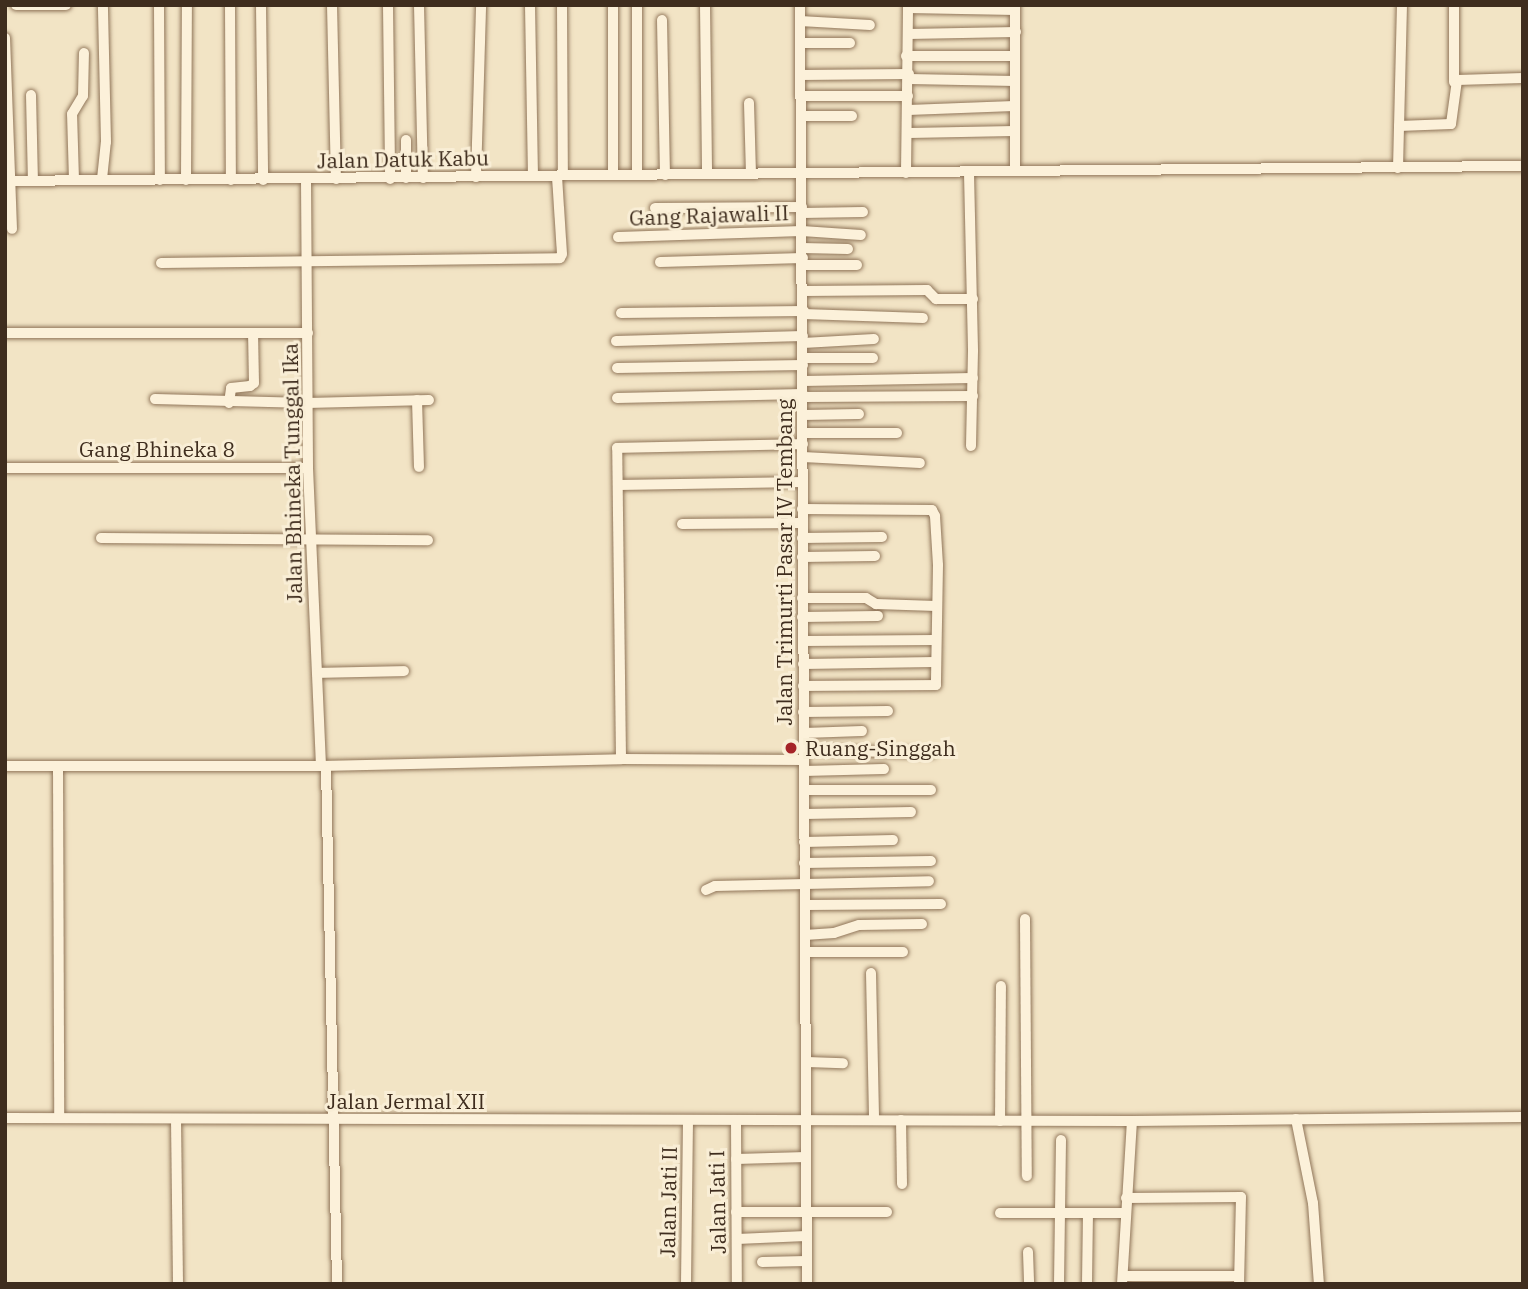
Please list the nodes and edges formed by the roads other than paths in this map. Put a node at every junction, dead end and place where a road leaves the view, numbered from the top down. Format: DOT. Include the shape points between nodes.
graph roads {
  1 [pos="16,5"];
  2 [pos="103,5"];
  3 [pos="159,5"];
  4 [pos="187,5"];
  5 [pos="230,5"];
  6 [pos="261,5"];
  7 [pos="332,5"];
  8 [pos="388,5"];
  9 [pos="419,5"];
  10 [pos="481,5"];
  11 [pos="530,5"];
  12 [pos="562,5"];
  13 [pos="613,5"];
  14 [pos="637,5"];
  15 [pos="705,5"];
  16 [pos="800,5"];
  17 [pos="1402,5"];
  18 [pos="1454,5"];
  19 [pos="66,6"];
  20 [pos="908,7"];
  21 [pos="1015,8"];
  22 [pos="662,20"];
  23 [pos="800,21"];
  24 [pos="870,25"];
  25 [pos="1016,32"];
  26 [pos="908,34"];
  27 [pos="5,38"];
  28 [pos="800,43"];
  29 [pos="850,43"];
  30 [pos="83,53"];
  31 [pos="906,56"];
  32 [pos="1015,56"];
  33 [pos="800,75"];
  34 [pos="909,77"];
  35 [pos="1523,78"];
  36 [pos="1015,81"];
  37 [pos="1454,82"];
  38 [pos="31,95"];
  39 [pos="801,96"];
  40 [pos="908,96"];
  41 [pos="749,103"];
  42 [pos="1014,106"];
  43 [pos="908,110"];
  44 [pos="801,116"];
  45 [pos="852,116"];
  46 [pos="1399,126"];
  47 [pos="1014,131"];
  48 [pos="909,132"];
  49 [pos="406,140"];
  50 [pos="1523,166"];
  51 [pos="1398,168"];
  52 [pos="1015,171"];
  53 [pos="751,173"];
  54 [pos="801,173"];
  55 [pos="906,173"];
  56 [pos="969,173"];
  57 [pos="665,174"];
  58 [pos="707,174"];
  59 [pos="613,175"];
  60 [pos="637,175"];
  61 [pos="533,176"];
  62 [pos="560,176"];
  63 [pos="476,177"];
  64 [pos="406,178"];
  65 [pos="423,178"];
  66 [pos="102,179"];
  67 [pos="306,179"];
  68 [pos="336,179"];
  69 [pos="390,179"];
  70 [pos="74,180"];
  71 [pos="160,180"];
  72 [pos="186,180"];
  73 [pos="231,180"];
  74 [pos="263,180"];
  75 [pos="7,181"];
  76 [pos="33,181"];
  77 [pos="655,208"];
  78 [pos="802,210"];
  79 [pos="863,212"];
  80 [pos="12,229"];
  81 [pos="802,231"];
  82 [pos="861,235"];
  83 [pos="618,237"];
  84 [pos="848,249"];
  85 [pos="803,257"];
  86 [pos="308,260"];
  87 [pos="660,262"];
  88 [pos="161,263"];
  89 [pos="857,265"];
  90 [pos="803,290"];
  91 [pos="973,299"];
  92 [pos="621,313"];
  93 [pos="803,313"];
  94 [pos="923,318"];
  95 [pos="253,332"];
  96 [pos="5,333"];
  97 [pos="308,333"];
  98 [pos="803,339"];
  99 [pos="874,339"];
  100 [pos="616,341"];
  101 [pos="873,358"];
  102 [pos="803,362"];
  103 [pos="617,368"];
  104 [pos="974,378"];
  105 [pos="803,381"];
  106 [pos="803,396"];
  107 [pos="972,396"];
  108 [pos="617,398"];
  109 [pos="155,399"];
  110 [pos="417,400"];
  111 [pos="429,400"];
  112 [pos="229,403"];
  113 [pos="307,403"];
  114 [pos="859,414"];
  115 [pos="803,415"];
  116 [pos="898,433"];
  117 [pos="803,438"];
  118 [pos="971,446"];
  119 [pos="803,457"];
  120 [pos="920,463"];
  121 [pos="419,467"];
  122 [pos="5,468"];
  123 [pos="308,468"];
  124 [pos="803,482"];
  125 [pos="618,485"];
  126 [pos="802,509"];
  127 [pos="801,523"];
  128 [pos="682,524"];
  129 [pos="882,537"];
  130 [pos="101,538"];
  131 [pos="802,538"];
  132 [pos="311,539"];
  133 [pos="428,540"];
  134 [pos="875,556"];
  135 [pos="802,557"];
  136 [pos="802,598"];
  137 [pos="936,606"];
  138 [pos="878,616"];
  139 [pos="802,617"];
  140 [pos="935,640"];
  141 [pos="803,641"];
  142 [pos="935,662"];
  143 [pos="803,664"];
  144 [pos="404,671"];
  145 [pos="318,673"];
  146 [pos="803,686"];
  147 [pos="888,711"];
  148 [pos="803,712"];
  149 [pos="862,731"];
  150 [pos="804,733"];
  151 [pos="932,753"];
  152 [pos="621,759"];
  153 [pos="804,760"];
  154 [pos="5,766"];
  155 [pos="58,766"];
  156 [pos="324,766"];
  157 [pos="884,769"];
  158 [pos="804,790"];
  159 [pos="931,790"];
  160 [pos="911,812"];
  161 [pos="805,814"];
  162 [pos="893,840"];
  163 [pos="804,842"];
  164 [pos="931,861"];
  165 [pos="804,863"];
  166 [pos="929,881"];
  167 [pos="805,884"];
  168 [pos="706,890"];
  169 [pos="941,904"];
  170 [pos="804,905"];
  171 [pos="1024,919"];
  172 [pos="922,924"];
  173 [pos="805,934"];
  174 [pos="903,952"];
  175 [pos="805,953"];
  176 [pos="871,973"];
  177 [pos="1001,986"];
  178 [pos="807,1062"];
  179 [pos="843,1063"];
  180 [pos="1523,1116"];
  181 [pos="5,1118"];
  182 [pos="59,1118"];
  183 [pos="806,1118"];
  184 [pos="176,1119"];
  185 [pos="874,1119"];
  186 [pos="1296,1119"];
  187 [pos="736,1120"];
  188 [pos="901,1120"];
  189 [pos="332,1121"];
  190 [pos="688,1121"];
  191 [pos="1000,1121"];
  192 [pos="1027,1121"];
  193 [pos="1132,1121"];
  194 [pos="1061,1140"];
  195 [pos="806,1157"];
  196 [pos="736,1159"];
  197 [pos="1027,1177"];
  198 [pos="902,1184"];
  199 [pos="1126,1198"];
  200 [pos="806,1211"];
  201 [pos="736,1212"];
  202 [pos="887,1212"];
  203 [pos="1061,1212"];
  204 [pos="1000,1213"];
  205 [pos="1088,1213"];
  206 [pos="1125,1213"];
  207 [pos="806,1236"];
  208 [pos="737,1238"];
  209 [pos="1028,1252"];
  210 [pos="806,1261"];
  211 [pos="762,1262"];
  212 [pos="1123,1280"];
  213 [pos="1165,1280"];
  214 [pos="1239,1280"];
  215 [pos="177,1284"];
  216 [pos="337,1284"];
  217 [pos="686,1284"];
  218 [pos="737,1284"];
  219 [pos="807,1284"];
  220 [pos="1029,1284"];
  221 [pos="1059,1284"];
  222 [pos="1087,1284"];
  223 [pos="1319,1284"];
  1 -- 19 [label="street"];
  2 -- 66 [label="street" via="106,142"];
  3 -- 71 [label="street"];
  4 -- 72 [label="street"];
  5 -- 73 [label="street"];
  6 -- 74 [label="street"];
  7 -- 68 [label="street"];
  8 -- 69 [label="street"];
  9 -- 65 [label="street"];
  10 -- 63 [label="street"];
  11 -- 61 [label="street"];
  12 -- 62 [label="street"];
  13 -- 59 [label="street"];
  14 -- 60 [label="street"];
  15 -- 58 [label="street"];
  16 -- 23 [label="street, Jalan Trimurti Pasar IV Tembang"];
  17 -- 46 [label="street"];
  18 -- 37 [label="street"];
  20 -- 21 [label="street"];
  20 -- 26 [label="street"];
  21 -- 25 [label="street"];
  22 -- 57 [label="street"];
  23 -- 24 [label="street"];
  23 -- 28 [label="street, Jalan Trimurti Pasar IV Tembang"];
  25 -- 26 [label="street"];
  25 -- 32 [label="street"];
  26 -- 31 [label="street"];
  27 -- 75 [label="street"];
  28 -- 29 [label="street"];
  28 -- 33 [label="street, Jalan Trimurti Pasar IV Tembang"];
  30 -- 70 [label="street" via="83,96 72,114"];
  31 -- 32 [label="street"];
  31 -- 34 [label="street"];
  32 -- 36 [label="street"];
  33 -- 34 [label="street"];
  33 -- 39 [label="street, Jalan Trimurti Pasar IV Tembang"];
  34 -- 36 [label="street"];
  34 -- 40 [label="street"];
  35 -- 37 [label="street"];
  36 -- 42 [label="street"];
  37 -- 46 [label="street" via="1451,124"];
  38 -- 76 [label="street"];
  39 -- 40 [label="street"];
  39 -- 44 [label="street, Jalan Trimurti Pasar IV Tembang"];
  40 -- 43 [label="street"];
  41 -- 53 [label="street"];
  42 -- 43 [label="street"];
  42 -- 47 [label="street"];
  43 -- 48 [label="street"];
  44 -- 45 [label="street"];
  44 -- 54 [label="street, Jalan Trimurti Pasar IV Tembang"];
  46 -- 51 [label="street"];
  47 -- 48 [label="street"];
  47 -- 52 [label="street"];
  48 -- 55 [label="street"];
  49 -- 64 [label="street"];
  50 -- 51 [label="street, Jalan Datuk Kabu"];
  51 -- 52 [label="street, Jalan Datuk Kabu"];
  52 -- 56 [label="street, Jalan Datuk Kabu"];
  53 -- 54 [label="street, Jalan Datuk Kabu"];
  53 -- 58 [label="street, Jalan Datuk Kabu"];
  54 -- 55 [label="street, Jalan Datuk Kabu"];
  54 -- 78 [label="street, Jalan Trimurti Pasar IV Tembang"];
  55 -- 56 [label="street, Jalan Datuk Kabu"];
  56 -- 91 [label="street"];
  57 -- 58 [label="street, Jalan Datuk Kabu"];
  57 -- 60 [label="street, Jalan Datuk Kabu"];
  59 -- 60 [label="street, Jalan Datuk Kabu"];
  59 -- 62 [label="street, Jalan Datuk Kabu"];
  61 -- 62 [label="street, Jalan Datuk Kabu"];
  61 -- 63 [label="street, Jalan Datuk Kabu"];
  62 -- 86 [label="street" via="560,258"];
  63 -- 65 [label="street, Jalan Datuk Kabu"];
  64 -- 65 [label="street, Jalan Datuk Kabu"];
  64 -- 69 [label="street, Jalan Datuk Kabu"];
  66 -- 70 [label="street, Jalan Datuk Kabu"];
  66 -- 71 [label="street, Jalan Datuk Kabu"];
  67 -- 68 [label="street, Jalan Datuk Kabu"];
  67 -- 74 [label="street, Jalan Datuk Kabu"];
  67 -- 86 [label="street, Jalan Bhineka Tunggal Ika"];
  68 -- 69 [label="street, Jalan Datuk Kabu"];
  70 -- 76 [label="street, Jalan Datuk Kabu"];
  71 -- 72 [label="street, Jalan Datuk Kabu"];
  72 -- 73 [label="street, Jalan Datuk Kabu"];
  73 -- 74 [label="street, Jalan Datuk Kabu"];
  75 -- 76 [label="street, Jalan Datuk Kabu"];
  75 -- 80 [label="street"];
  77 -- 78 [label="street"];
  78 -- 79 [label="street"];
  78 -- 81 [label="street, Jalan Trimurti Pasar IV Tembang"];
  81 -- 82 [label="street, Gang Rajawali II"];
  81 -- 83 [label="street, Gang Rajawali II"];
  81 -- 85 [label="street, Jalan Trimurti Pasar IV Tembang"];
  84 -- 85 [label="street"];
  85 -- 87 [label="street"];
  85 -- 89 [label="street"];
  85 -- 90 [label="street, Jalan Trimurti Pasar IV Tembang"];
  86 -- 88 [label="street"];
  86 -- 97 [label="street, Jalan Bhineka Tunggal Ika"];
  90 -- 91 [label="street" via="927,290 936,299"];
  90 -- 93 [label="street, Jalan Trimurti Pasar IV Tembang"];
  91 -- 104 [label="street"];
  92 -- 93 [label="street"];
  93 -- 94 [label="street"];
  93 -- 98 [label="street, Jalan Trimurti Pasar IV Tembang"];
  95 -- 96 [label="street"];
  95 -- 97 [label="street"];
  95 -- 112 [label="street" via="254,383 229,389"];
  97 -- 113 [label="street, Jalan Bhineka Tunggal Ika"];
  98 -- 99 [label="street"];
  98 -- 100 [label="street"];
  98 -- 102 [label="street, Jalan Trimurti Pasar IV Tembang"];
  101 -- 102 [label="street"];
  102 -- 103 [label="street"];
  102 -- 105 [label="street, Jalan Trimurti Pasar IV Tembang"];
  104 -- 105 [label="street"];
  104 -- 107 [label="street"];
  105 -- 106 [label="street, Jalan Trimurti Pasar IV Tembang"];
  106 -- 107 [label="street"];
  106 -- 108 [label="street"];
  106 -- 115 [label="street, Jalan Trimurti Pasar IV Tembang"];
  107 -- 118 [label="street"];
  109 -- 112 [label="street"];
  110 -- 111 [label="street"];
  110 -- 113 [label="street"];
  110 -- 121 [label="street"];
  112 -- 113 [label="street"];
  113 -- 123 [label="street, Jalan Bhineka Tunggal Ika"];
  114 -- 115 [label="street"];
  115 -- 117 [label="street, Jalan Trimurti Pasar IV Tembang"];
  116 -- 117 [label="street"];
  117 -- 119 [label="street, Jalan Trimurti Pasar IV Tembang"];
  117 -- 125 [label="street" via="617,447"];
  119 -- 120 [label="street"];
  119 -- 124 [label="street, Jalan Trimurti Pasar IV Tembang"];
  122 -- 123 [label="street, Gang Bhineka 8"];
  123 -- 132 [label="street, Jalan Bhineka Tunggal Ika"];
  124 -- 125 [label="street"];
  124 -- 126 [label="street, Jalan Trimurti Pasar IV Tembang"];
  125 -- 152 [label="street"];
  126 -- 127 [label="street, Jalan Trimurti Pasar IV Tembang"];
  126 -- 137 [label="street" via="934,511"];
  127 -- 128 [label="street"];
  127 -- 131 [label="street, Jalan Trimurti Pasar IV Tembang"];
  129 -- 131 [label="street"];
  130 -- 132 [label="street"];
  131 -- 135 [label="street, Jalan Trimurti Pasar IV Tembang"];
  132 -- 133 [label="street"];
  132 -- 145 [label="street, Jalan Bhineka Tunggal Ika"];
  134 -- 135 [label="street"];
  135 -- 136 [label="street, Jalan Trimurti Pasar IV Tembang"];
  136 -- 137 [label="street" via="866,598 876,604"];
  136 -- 139 [label="street, Jalan Trimurti Pasar IV Tembang"];
  137 -- 140 [label="street"];
  138 -- 139 [label="street"];
  139 -- 141 [label="street, Jalan Trimurti Pasar IV Tembang"];
  140 -- 141 [label="street"];
  140 -- 142 [label="street"];
  141 -- 143 [label="street, Jalan Trimurti Pasar IV Tembang"];
  142 -- 143 [label="street"];
  142 -- 146 [label="street" via="936,685"];
  143 -- 146 [label="street, Jalan Trimurti Pasar IV Tembang"];
  144 -- 145 [label="street"];
  145 -- 156 [label="street, Jalan Bhineka Tunggal Ika"];
  146 -- 148 [label="street, Jalan Trimurti Pasar IV Tembang"];
  147 -- 148 [label="street"];
  148 -- 150 [label="street, Jalan Trimurti Pasar IV Tembang"];
  149 -- 150 [label="street"];
  150 -- 153 [label="street, Jalan Trimurti Pasar IV Tembang"];
  151 -- 153 [label="street"];
  152 -- 153 [label="street"];
  152 -- 156 [label="street"];
  153 -- 157 [label="street"];
  153 -- 158 [label="street, Jalan Trimurti Pasar IV Tembang"];
  154 -- 155 [label="street"];
  155 -- 156 [label="street"];
  155 -- 182 [label="street"];
  156 -- 189 [label="street, Jalan Bhineka Tunggal Ika"];
  158 -- 159 [label="street"];
  158 -- 161 [label="street, Jalan Trimurti Pasar IV Tembang"];
  160 -- 161 [label="street"];
  161 -- 163 [label="street, Jalan Trimurti Pasar IV Tembang"];
  162 -- 163 [label="street"];
  163 -- 165 [label="street, Jalan Trimurti Pasar IV Tembang"];
  164 -- 165 [label="street"];
  165 -- 167 [label="street, Jalan Trimurti Pasar IV Tembang"];
  166 -- 167 [label="street"];
  167 -- 168 [label="street"];
  167 -- 170 [label="street, Jalan Trimurti Pasar IV Tembang"];
  169 -- 170 [label="street"];
  170 -- 173 [label="street, Jalan Trimurti Pasar IV Tembang"];
  171 -- 192 [label="street"];
  172 -- 173 [label="street" via="859,925 834,933"];
  173 -- 175 [label="street, Jalan Trimurti Pasar IV Tembang"];
  174 -- 175 [label="street"];
  175 -- 178 [label="street, Jalan Trimurti Pasar IV Tembang"];
  176 -- 185 [label="street"];
  177 -- 191 [label="street"];
  178 -- 179 [label="street"];
  178 -- 183 [label="street, Jalan Trimurti Pasar IV Tembang"];
  180 -- 186 [label="street, Jalan Jermal XII"];
  181 -- 182 [label="street, Jalan Jermal XII"];
  182 -- 184 [label="street, Jalan Jermal XII"];
  183 -- 185 [label="street, Jalan Jermal XII"];
  183 -- 187 [label="street, Jalan Jermal XII"];
  183 -- 195 [label="street, Jalan Trimurti Pasar IV Tembang"];
  184 -- 189 [label="street, Jalan Jermal XII"];
  184 -- 215 [label="street"];
  185 -- 188 [label="street, Jalan Jermal XII"];
  186 -- 193 [label="street, Jalan Jermal XII"];
  186 -- 223 [label="street" via="1313,1203"];
  187 -- 190 [label="street, Jalan Jermal XII"];
  187 -- 196 [label="street, Jalan Jati I"];
  188 -- 191 [label="street, Jalan Jermal XII"];
  188 -- 198 [label="street"];
  189 -- 190 [label="street, Jalan Jermal XII"];
  189 -- 216 [label="street, Jalan Bhineka Tunggal Ika"];
  190 -- 217 [label="street, Jalan Jati II"];
  191 -- 192 [label="street, Jalan Jermal XII"];
  192 -- 193 [label="street, Jalan Jermal XII"];
  192 -- 197 [label="street"];
  193 -- 199 [label="street"];
  194 -- 203 [label="street"];
  195 -- 196 [label="street"];
  195 -- 200 [label="street, Jalan Trimurti Pasar IV Tembang"];
  196 -- 201 [label="street, Jalan Jati I"];
  199 -- 206 [label="street"];
  199 -- 214 [label="street" via="1241,1196"];
  200 -- 201 [label="street"];
  200 -- 202 [label="street"];
  200 -- 207 [label="street, Jalan Trimurti Pasar IV Tembang"];
  201 -- 208 [label="street, Jalan Jati I"];
  203 -- 204 [label="street"];
  203 -- 205 [label="street"];
  203 -- 221 [label="street"];
  205 -- 206 [label="street"];
  205 -- 222 [label="street"];
  206 -- 212 [label="street"];
  207 -- 208 [label="street"];
  207 -- 210 [label="street, Jalan Trimurti Pasar IV Tembang"];
  208 -- 218 [label="street, Jalan Jati I"];
  209 -- 220 [label="street"];
  210 -- 211 [label="street"];
  210 -- 219 [label="street, Jalan Trimurti Pasar IV Tembang"];
  212 -- 213 [label="street"];
  213 -- 214 [label="street"];
}
